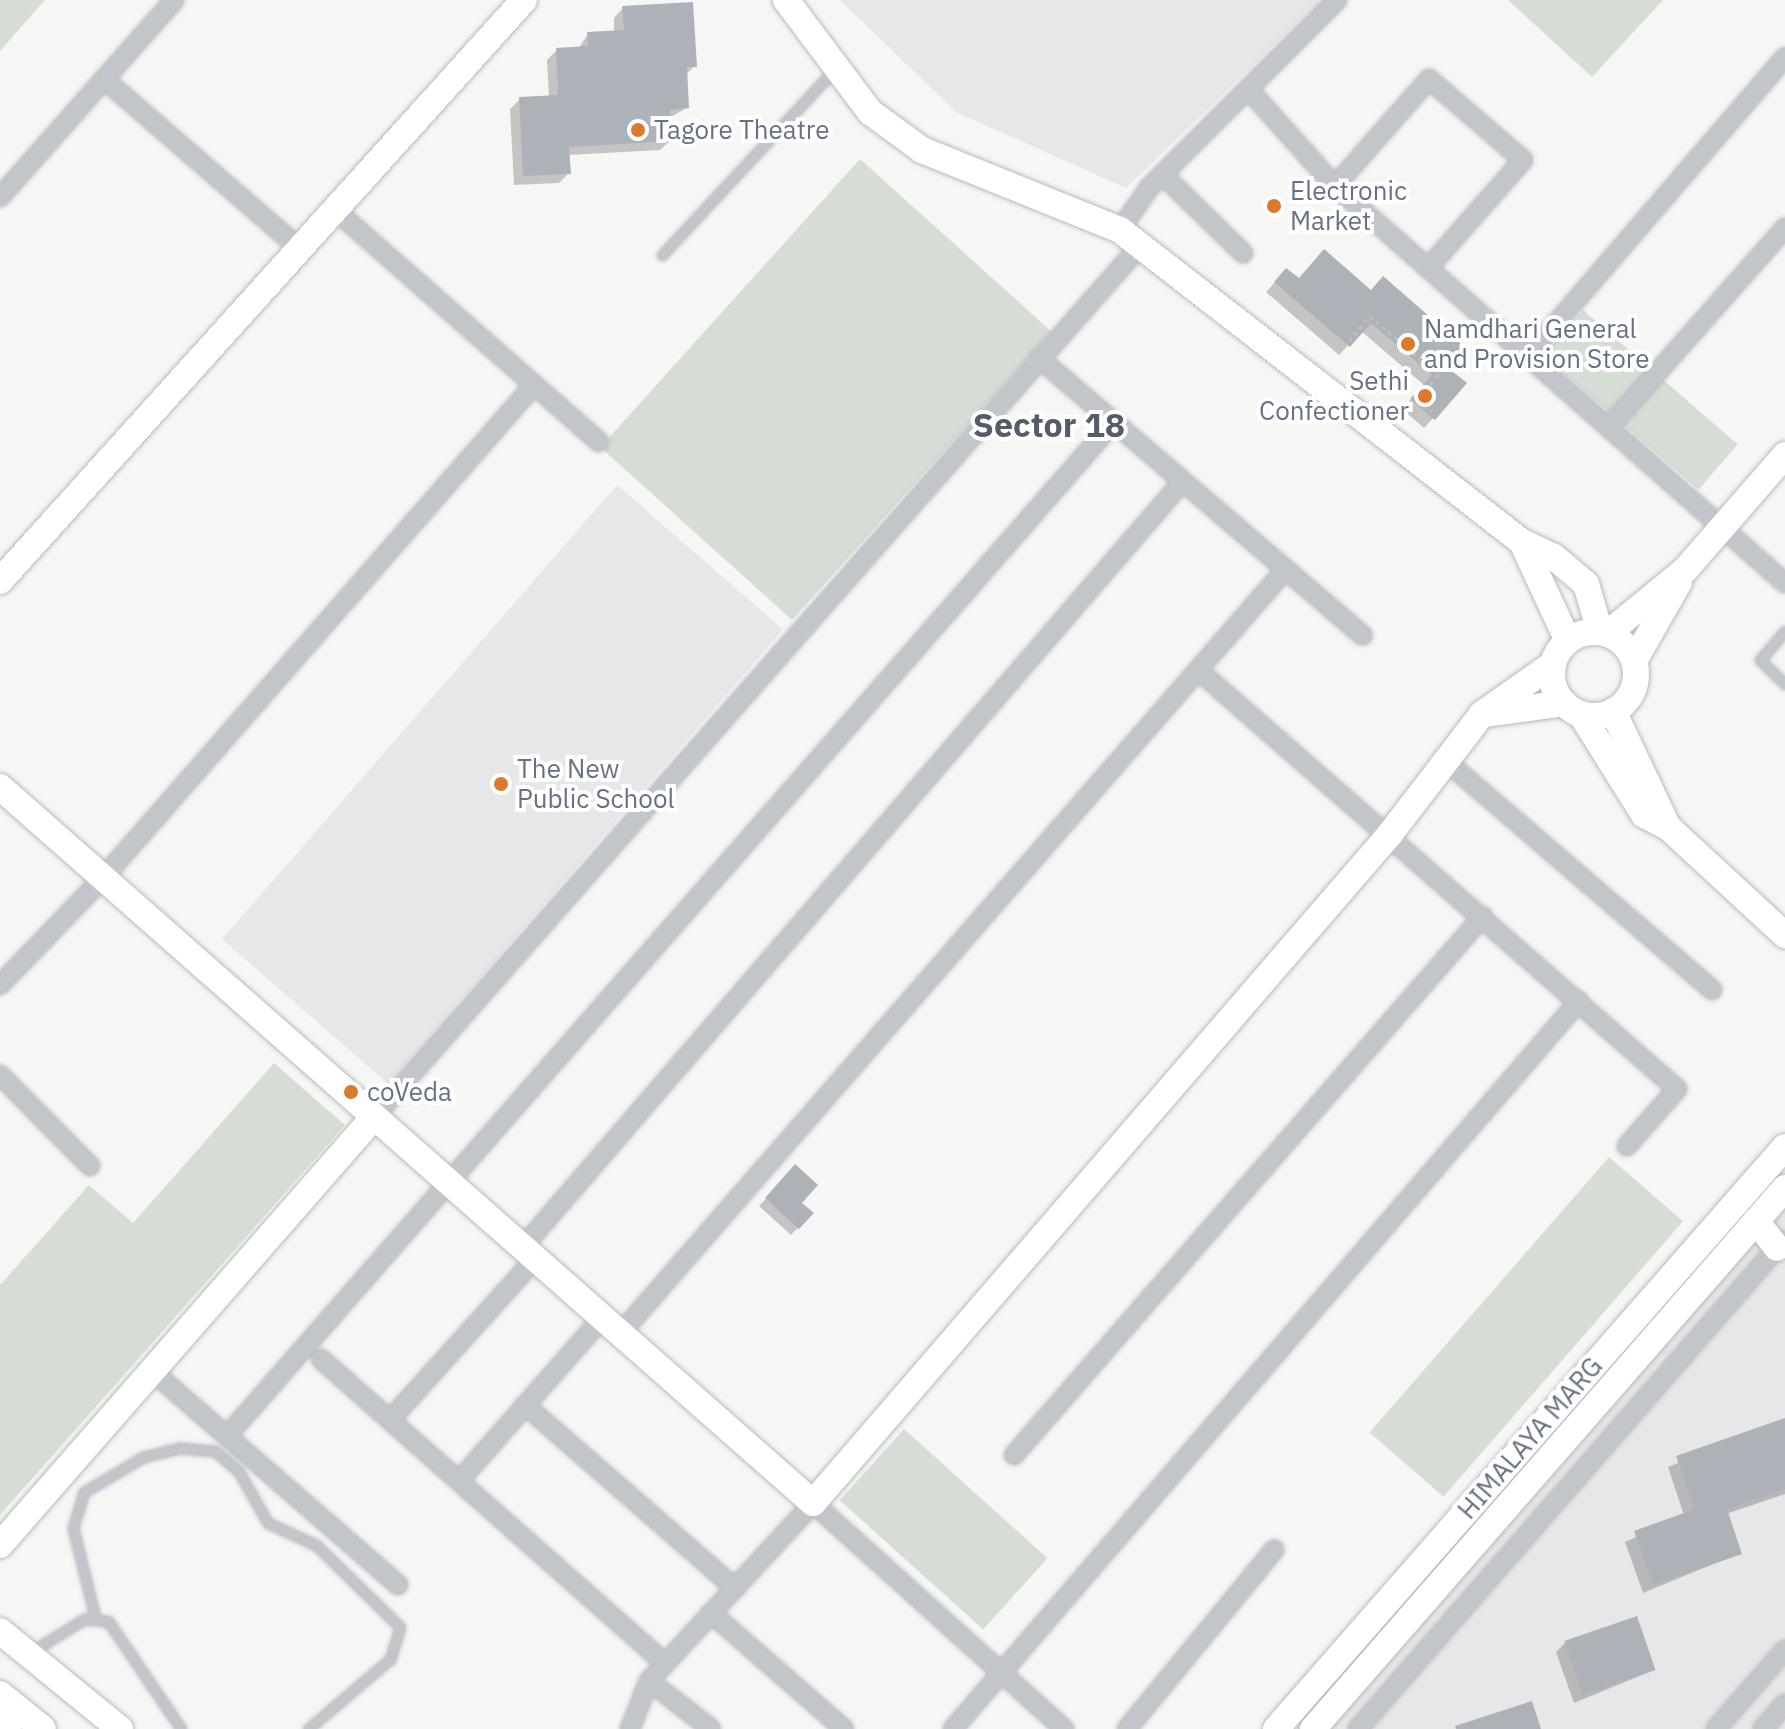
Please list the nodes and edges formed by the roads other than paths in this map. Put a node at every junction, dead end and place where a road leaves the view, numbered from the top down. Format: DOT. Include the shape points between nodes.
graph roads {
  1 [pos="174,0"];
  2 [pos="524,0"];
  3 [pos="786,0"];
  4 [pos="1337,0"];
  5 [pos="1785,57"];
  6 [pos="835,69"];
  7 [pos="104,79"];
  8 [pos="1250,91"];
  9 [pos="1165,177"];
  10 [pos="1335,186"];
  11 [pos="0,197"];
  12 [pos="335,210"];
  13 [pos="1785,228"];
  14 [pos="1130,238"];
  15 [pos="300,249"];
  16 [pos="1243,253"];
  17 [pos="662,255"];
  18 [pos="1428,268"];
  19 [pos="1528,356"];
  20 [pos="1039,358"];
  21 [pos="534,385"];
  22 [pos="1113,423"];
  23 [pos="1609,427"];
  24 [pos="599,442"];
  25 [pos="1785,455"];
  26 [pos="1182,482"];
  27 [pos="1722,527"];
  28 [pos="1522,542"];
  29 [pos="1686,569"];
  30 [pos="1285,570"];
  31 [pos="0,581"];
  32 [pos="1785,583"];
  33 [pos="1785,631"];
  34 [pos="1603,633"];
  35 [pos="1362,635"];
  36 [pos="1568,641"];
  37 [pos="1634,661"];
  38 [pos="1553,664"];
  39 [pos="1198,670"];
  40 [pos="1785,684"];
  41 [pos="1573,709"];
  42 [pos="1613,711"];
  43 [pos="1482,714"];
  44 [pos="1446,761"];
  45 [pos="0,787"];
  46 [pos="1669,828"];
  47 [pos="1390,834"];
  48 [pos="102,879"];
  49 [pos="1483,916"];
  50 [pos="1785,935"];
  51 [pos="0,985"];
  52 [pos="1712,990"];
  53 [pos="1579,1001"];
  54 [pos="0,1075"];
  55 [pos="373,1118"];
  56 [pos="1627,1146"];
  57 [pos="1785,1147"];
  58 [pos="90,1166"];
  59 [pos="451,1186"];
  60 [pos="1785,1188"];
  61 [pos="1756,1221"];
  62 [pos="1781,1244"];
  63 [pos="529,1254"];
  64 [pos="611,1326"];
  65 [pos="321,1359"];
  66 [pos="152,1371"];
  67 [pos="525,1405"];
  68 [pos="390,1420"];
  69 [pos="227,1436"];
  70 [pos="1014,1455"];
  71 [pos="459,1481"];
  72 [pos="813,1503"];
  73 [pos="0,1545"];
  74 [pos="1274,1550"];
  75 [pos="398,1585"];
  76 [pos="735,1588"];
  77 [pos="711,1613"];
  78 [pos="95,1617"];
  79 [pos="0,1631"];
  80 [pos="1785,1650"];
  81 [pos="29,1654"];
  82 [pos="665,1663"];
  83 [pos="1002,1673"];
  84 [pos="649,1681"];
  85 [pos="0,1694"];
  86 [pos="1785,1704"];
  87 [pos="0,1722"];
  88 [pos="9,1729"];
  89 [pos="43,1729"];
  90 [pos="120,1729"];
  91 [pos="181,1729"];
  92 [pos="308,1729"];
  93 [pos="630,1729"];
  94 [pos="711,1729"];
  95 [pos="844,1729"];
  96 [pos="953,1729"];
  97 [pos="1064,1729"];
  98 [pos="1127,1729"];
  99 [pos="1276,1729"];
  100 [pos="1313,1729"];
  101 [pos="1358,1729"];
  102 [pos="1716,1729"];
  103 [pos="1763,1729"];
  1 -- 7 [label="street"];
  2 -- 12 [label="street"];
  3 -- 6 [label="street"];
  4 -- 8 [label="street"];
  5 -- 19 [label="street"];
  6 -- 14 [label="street" via="870,112 922,150"];
  6 -- 17 [label="lane"];
  7 -- 11 [label="street"];
  7 -- 15 [label="street"];
  8 -- 9 [label="street"];
  8 -- 10 [label="street"];
  9 -- 14 [label="street"];
  9 -- 16 [label="street"];
  10 -- 18 [label="street"];
  10 -- 18 [label="street" via="1429,79 1523,160"];
  12 -- 15 [label="street"];
  12 -- 21 [label="street"];
  13 -- 23 [label="street"];
  14 -- 20 [label="street"];
  14 -- 28 [label="street"];
  15 -- 31 [label="street"];
  18 -- 19 [label="street"];
  19 -- 23 [label="street"];
  20 -- 22 [label="street"];
  20 -- 55 [label="street"];
  21 -- 24 [label="street"];
  21 -- 48 [label="street"];
  22 -- 26 [label="street"];
  22 -- 59 [label="street"];
  23 -- 27 [label="street"];
  25 -- 27 [label="street"];
  26 -- 30 [label="street"];
  26 -- 63 [label="street"];
  27 -- 29 [label="street"];
  27 -- 32 [label="street"];
  28 -- 34 [label="street" via="1586,584"];
  28 -- 36 [label="street"];
  29 -- 34 [label="street"];
  29 -- 37 [label="street"];
  30 -- 35 [label="street"];
  30 -- 39 [label="street"];
  33 -- 40 [label="lane" via="1760,665"];
  34 -- 36 [label="street"];
  34 -- 37 [label="street"];
  36 -- 38 [label="street"];
  37 -- 42 [label="street" via="1634,684"];
  38 -- 41 [label="street"];
  38 -- 43 [label="street"];
  39 -- 47 [label="street"];
  39 -- 64 [label="street"];
  41 -- 42 [label="street"];
  41 -- 43 [label="street"];
  41 -- 46 [label="street" via="1644,815"];
  42 -- 46 [label="street"];
  43 -- 44 [label="street"];
  44 -- 47 [label="street"];
  44 -- 52 [label="street"];
  45 -- 48 [label="street"];
  46 -- 50 [label="street"];
  47 -- 49 [label="street"];
  47 -- 72 [label="street"];
  48 -- 51 [label="street"];
  48 -- 55 [label="street"];
  49 -- 53 [label="street"];
  49 -- 70 [label="street"];
  53 -- 56 [label="street" via="1677,1089"];
  53 -- 83 [label="street"];
  54 -- 58 [label="street"];
  55 -- 59 [label="street"];
  55 -- 66 [label="street"];
  57 -- 99 [label="street, HIMALAYA MARG"];
  59 -- 63 [label="street"];
  59 -- 69 [label="street"];
  60 -- 61 [label="street, HIMALAYA MARG"];
  61 -- 62 [label="street"];
  61 -- 100 [label="street, HIMALAYA MARG"];
  62 -- 101 [label="street"];
  63 -- 64 [label="street"];
  63 -- 68 [label="street"];
  64 -- 67 [label="street"];
  64 -- 72 [label="street"];
  65 -- 68 [label="street"];
  66 -- 69 [label="street"];
  66 -- 73 [label="street"];
  67 -- 71 [label="street"];
  67 -- 76 [label="street"];
  68 -- 71 [label="street"];
  69 -- 75 [label="street"];
  71 -- 82 [label="street"];
  72 -- 76 [label="street"];
  72 -- 83 [label="street"];
  74 -- 98 [label="street"];
  76 -- 77 [label="street"];
  77 -- 82 [label="street"];
  77 -- 95 [label="street"];
  78 -- 81 [label="lane"];
  78 -- 91 [label="lane" via="108,1621"];
  78 -- 92 [label="lane" via="73,1528 84,1492 143,1457 180,1448 215,1451 239,1472 268,1523 316,1545 400,1627 390,1659"];
  79 -- 81 [label="street"];
  80 -- 102 [label="street"];
  81 -- 90 [label="street"];
  82 -- 84 [label="street"];
  83 -- 96 [label="street"];
  83 -- 97 [label="street"];
  84 -- 93 [label="street"];
  84 -- 94 [label="street"];
  85 -- 89 [label="street"];
  86 -- 103 [label="street"];
  87 -- 88 [label="street"];
}
